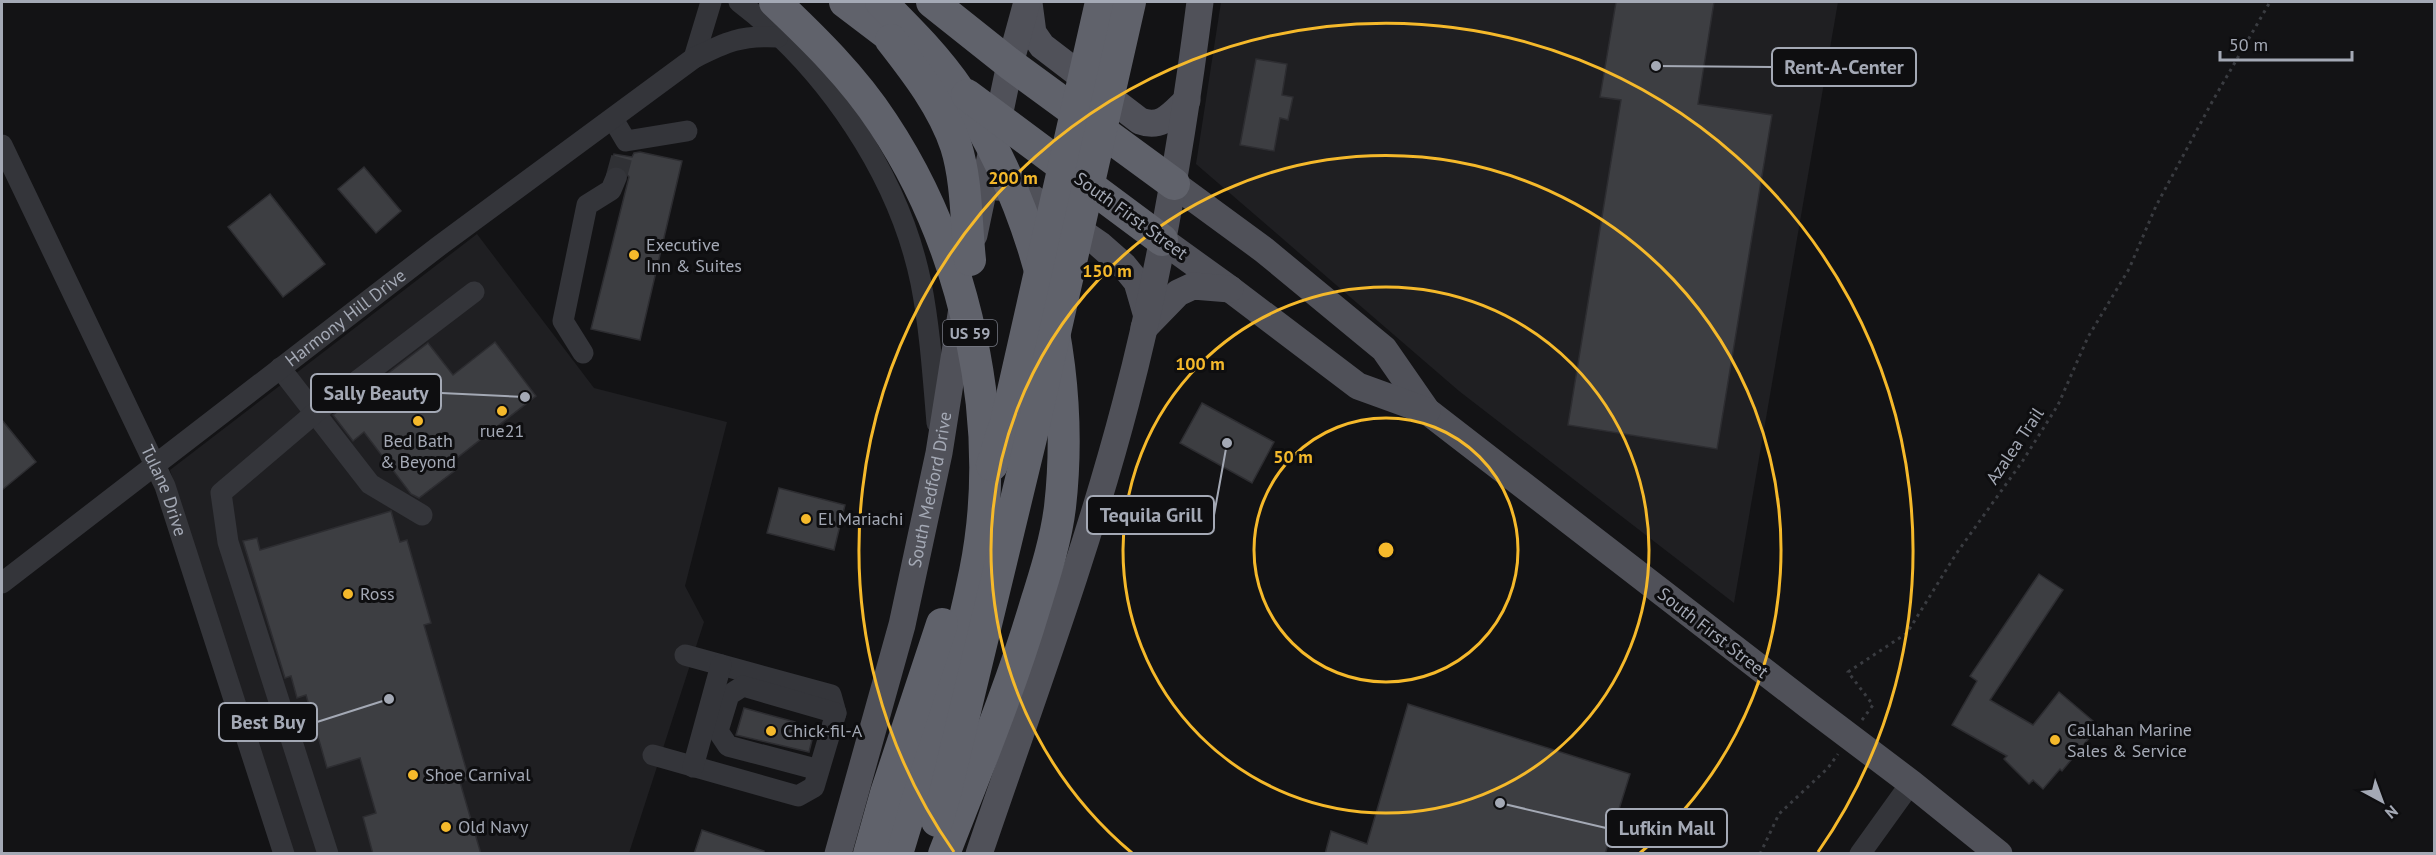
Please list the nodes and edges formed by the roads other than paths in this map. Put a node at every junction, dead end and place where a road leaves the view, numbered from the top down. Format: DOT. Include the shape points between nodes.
graph roads {
  1 [pos="711,2"];
  2 [pos="739,2"];
  3 [pos="775,2"];
  4 [pos="845,2"];
  5 [pos="881,2"];
  6 [pos="932,2"];
  7 [pos="957,2"];
  8 [pos="968,2"];
  9 [pos="1028,2"];
  10 [pos="1101,2"];
  11 [pos="1130,2"];
  12 [pos="1200,2"];
  13 [pos="885,32"];
  14 [pos="778,37"];
  15 [pos="694,58"];
  16 [pos="1010,64"];
  17 [pos="1187,100"];
  18 [pos="998,118"];
  19 [pos="614,119"];
  20 [pos="687,131"];
  21 [pos="2,145"];
  22 [pos="616,178"];
  23 [pos="1174,184"];
  24 [pos="984,189"];
  25 [pos="1162,240"];
  26 [pos="970,260"];
  27 [pos="1230,289"];
  28 [pos="474,292"];
  29 [pos="1145,322"];
  30 [pos="583,353"];
  31 [pos="280,368"];
  32 [pos="1427,411"];
  33 [pos="315,413"];
  34 [pos="939,453"];
  35 [pos="155,464"];
  36 [pos="422,515"];
  37 [pos="2,583"];
  38 [pos="686,655"];
  39 [pos="721,665"];
  40 [pos="836,713"];
  41 [pos="653,755"];
  42 [pos="693,767"];
  43 [pos="819,770"];
  44 [pos="1901,775"];
  45 [pos="284,854"];
  46 [pos="328,854"];
  47 [pos="838,854"];
  48 [pos="869,854"];
  49 [pos="897,854"];
  50 [pos="926,854"];
  51 [pos="944,854"];
  52 [pos="979,854"];
  53 [pos="1860,854"];
  54 [pos="1999,854"];
  1 -- 15 [label="street"];
  2 -- 14 [label="street"];
  3 -- 49 [label="highway, US 59" via="854,83 910,168 951,262 972,342 983,414 984,497 975,570"];
  4 -- 13 [label="highway, South First Street"];
  5 -- 51 [label="highway" via="913,34 959,92 1003,167 1046,293 1060,378 1060,509 1045,573 1019,659"];
  6 -- 16 [label="highway, South First Street"];
  7 -- 8 [label="highway"];
  9 -- 16 [label="main road, South Medford Drive"];
  9 -- 17 [label="main road" via="1034,33 1042,46 1128,112 1150,125 1164,121"];
  10 -- 48 [label="highway" via="1006,422"];
  11 -- 50 [label="highway" via="1031,438 944,798"];
  12 -- 17 [label="main road"];
  13 -- 18 [label="highway, South First Street"];
  13 -- 26 [label="highway" via="915,70 956,147"];
  14 -- 15 [label="street, Harmony Hill Drive" via="737,39"];
  14 -- 34 [label="street" via="839,104 872,156 901,214 920,281 933,361"];
  15 -- 19 [label="street, Harmony Hill Drive"];
  16 -- 18 [label="main road, South Medford Drive"];
  16 -- 23 [label="highway, South First Street"];
  17 -- 23 [label="main road"];
  18 -- 24 [label="main road, South Medford Drive"];
  18 -- 25 [label="highway, South First Street"];
  19 -- 20 [label="street" via="624,149"];
  19 -- 31 [label="street, Harmony Hill Drive"];
  21 -- 35 [label="street, Tulane Drive"];
  22 -- 30 [label="street" via="611,190 587,205 562,321"];
  23 -- 25 [label="main road"];
  23 -- 32 [label="main road, South First Street" via="1264,250 1384,349"];
  24 -- 26 [label="main road, South Medford Drive"];
  24 -- 29 [label="main road" via="1018,188 1099,244 1137,282"];
  25 -- 27 [label="main road, South First Street"];
  25 -- 29 [label="main road"];
  26 -- 34 [label="main road, South Medford Drive"];
  27 -- 29 [label="main road" via="1193,286 1178,293"];
  27 -- 32 [label="main road, South First Street" via="1358,386"];
  28 -- 33 [label="street"];
  29 -- 52 [label="main road" via="1126,402 1075,575"];
  31 -- 33 [label="street"];
  31 -- 35 [label="street, Harmony Hill Drive"];
  32 -- 44 [label="main road, South First Street"];
  33 -- 36 [label="street" via="370,484"];
  33 -- 46 [label="street" via="220,493 228,542"];
  34 -- 47 [label="main road, South Medford Drive" via="900,635"];
  35 -- 37 [label="street, Harmony Hill Drive"];
  35 -- 45 [label="street, Tulane Drive"];
  38 -- 39 [label="street"];
  39 -- 40 [label="street" via="831,695"];
  39 -- 42 [label="street"];
  40 -- 43 [label="street"];
  40 -- 43 [label="street" via="743,686 729,695 718,730 728,746"];
  41 -- 42 [label="street"];
  42 -- 43 [label="street" via="798,796 814,787"];
  44 -- 53 [label="street"];
  44 -- 54 [label="main road, South First Street"];
}
